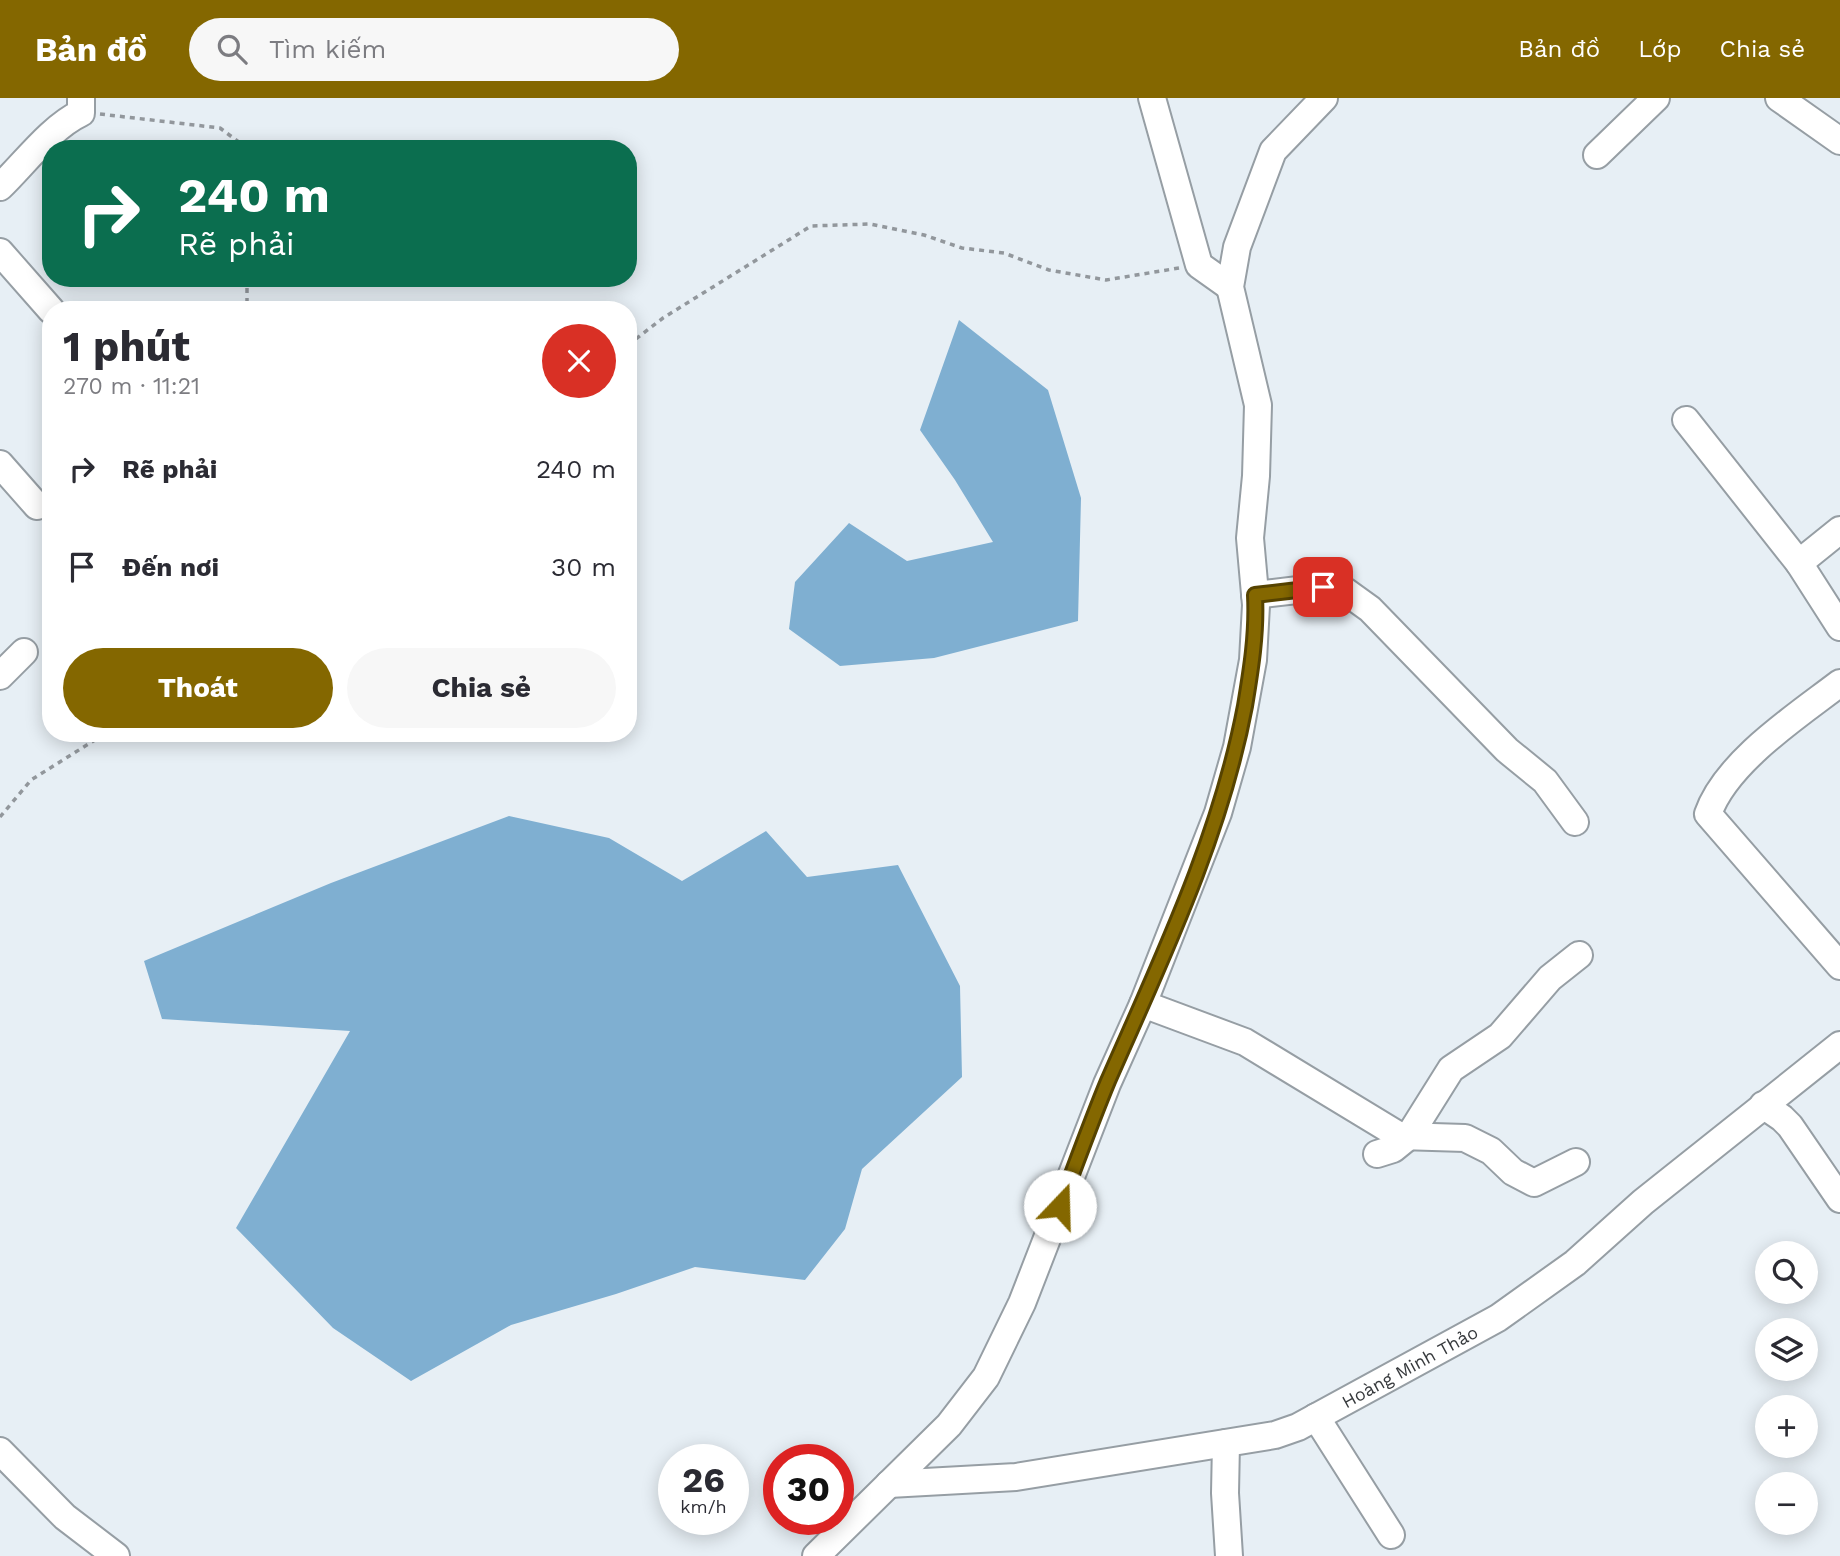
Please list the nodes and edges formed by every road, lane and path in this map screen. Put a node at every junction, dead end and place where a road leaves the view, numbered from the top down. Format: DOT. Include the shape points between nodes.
graph roads {
  1 [pos="1152,98"];
  2 [pos="1324,98"];
  3 [pos="1656,98"];
  4 [pos="1779,98"];
  5 [pos="81,105"];
  6 [pos="46,140"];
  7 [pos="236,140"];
  8 [pos="1840,141"];
  9 [pos="42,144"];
  10 [pos="1597,155"];
  11 [pos="0,187"];
  12 [pos="0,252"];
  13 [pos="1199,265"];
  14 [pos="1230,287"];
  15 [pos="43,301"];
  16 [pos="637,338"];
  17 [pos="1686,420"];
  18 [pos="0,464"];
  19 [pos="37,506"];
  20 [pos="1840,530"];
  21 [pos="1800,563"];
  22 [pos="1255,595"];
  23 [pos="1840,627"];
  24 [pos="24,652"];
  25 [pos="0,676"];
  26 [pos="1840,683"];
  27 [pos="92,742"];
  28 [pos="0,817"];
  29 [pos="1575,822"];
  30 [pos="1579,955"];
  31 [pos="1840,966"];
  32 [pos="1143,1004"];
  33 [pos="1840,1045"];
  34 [pos="1763,1105"];
  35 [pos="1409,1136"];
  36 [pos="1377,1154"];
  37 [pos="1576,1162"];
  38 [pos="1838,1195"];
  39 [pos="1316,1417"];
  40 [pos="1226,1443"];
  41 [pos="0,1451"];
  42 [pos="889,1484"];
  43 [pos="1391,1535"];
  44 [pos="116,1556"];
  45 [pos="816,1556"];
  46 [pos="1229,1556"];
  1 -- 13 [label="street"];
  2 -- 14 [label="street" via="1273,151 1237,247"];
  3 -- 10 [label="street"];
  4 -- 8 [label="street"];
  5 -- 6 [label="street"];
  5 -- 7 [label="path" via="220,128"];
  9 -- 11 [label="street"];
  12 -- 15 [label="street"];
  13 -- 14 [label="street"];
  13 -- 16 [label="path" via="1106,279 1049,270 1004,254 870,224 811,226"];
  14 -- 22 [label="street" via="1258,405 1250,538"];
  17 -- 21 [label="street"];
  18 -- 19 [label="street"];
  20 -- 21 [label="street"];
  21 -- 23 [label="street"];
  22 -- 29 [label="street" via="1323,587 1345,591 1370,609 1507,750 1545,781"];
  22 -- 32 [label="street" via="1253,660 1237,747 1218,813"];
  24 -- 25 [label="street"];
  26 -- 31 [label="street" via="1744,760 1707,814"];
  27 -- 28 [label="path" via="31,780"];
  30 -- 35 [label="street" via="1550,978 1500,1036 1451,1069"];
  32 -- 35 [label="street" via="1245,1042 1400,1136"];
  32 -- 42 [label="street" via="1022,1303 986,1377 949,1425"];
  33 -- 34 [label="street, Hoàng Minh Thảo"];
  34 -- 38 [label="street" via="1790,1126"];
  34 -- 39 [label="street, Hoàng Minh Thảo" via="1527,1300"];
  35 -- 36 [label="street"];
  35 -- 37 [label="street" via="1465,1138 1534,1183"];
  39 -- 40 [label="street, Hoàng Minh Thảo" via="1275,1435"];
  39 -- 43 [label="street"];
  40 -- 42 [label="street, Hoàng Minh Thảo" via="1016,1477"];
  40 -- 46 [label="street"];
  41 -- 44 [label="street" via="65,1517"];
  42 -- 45 [label="street"];
}
